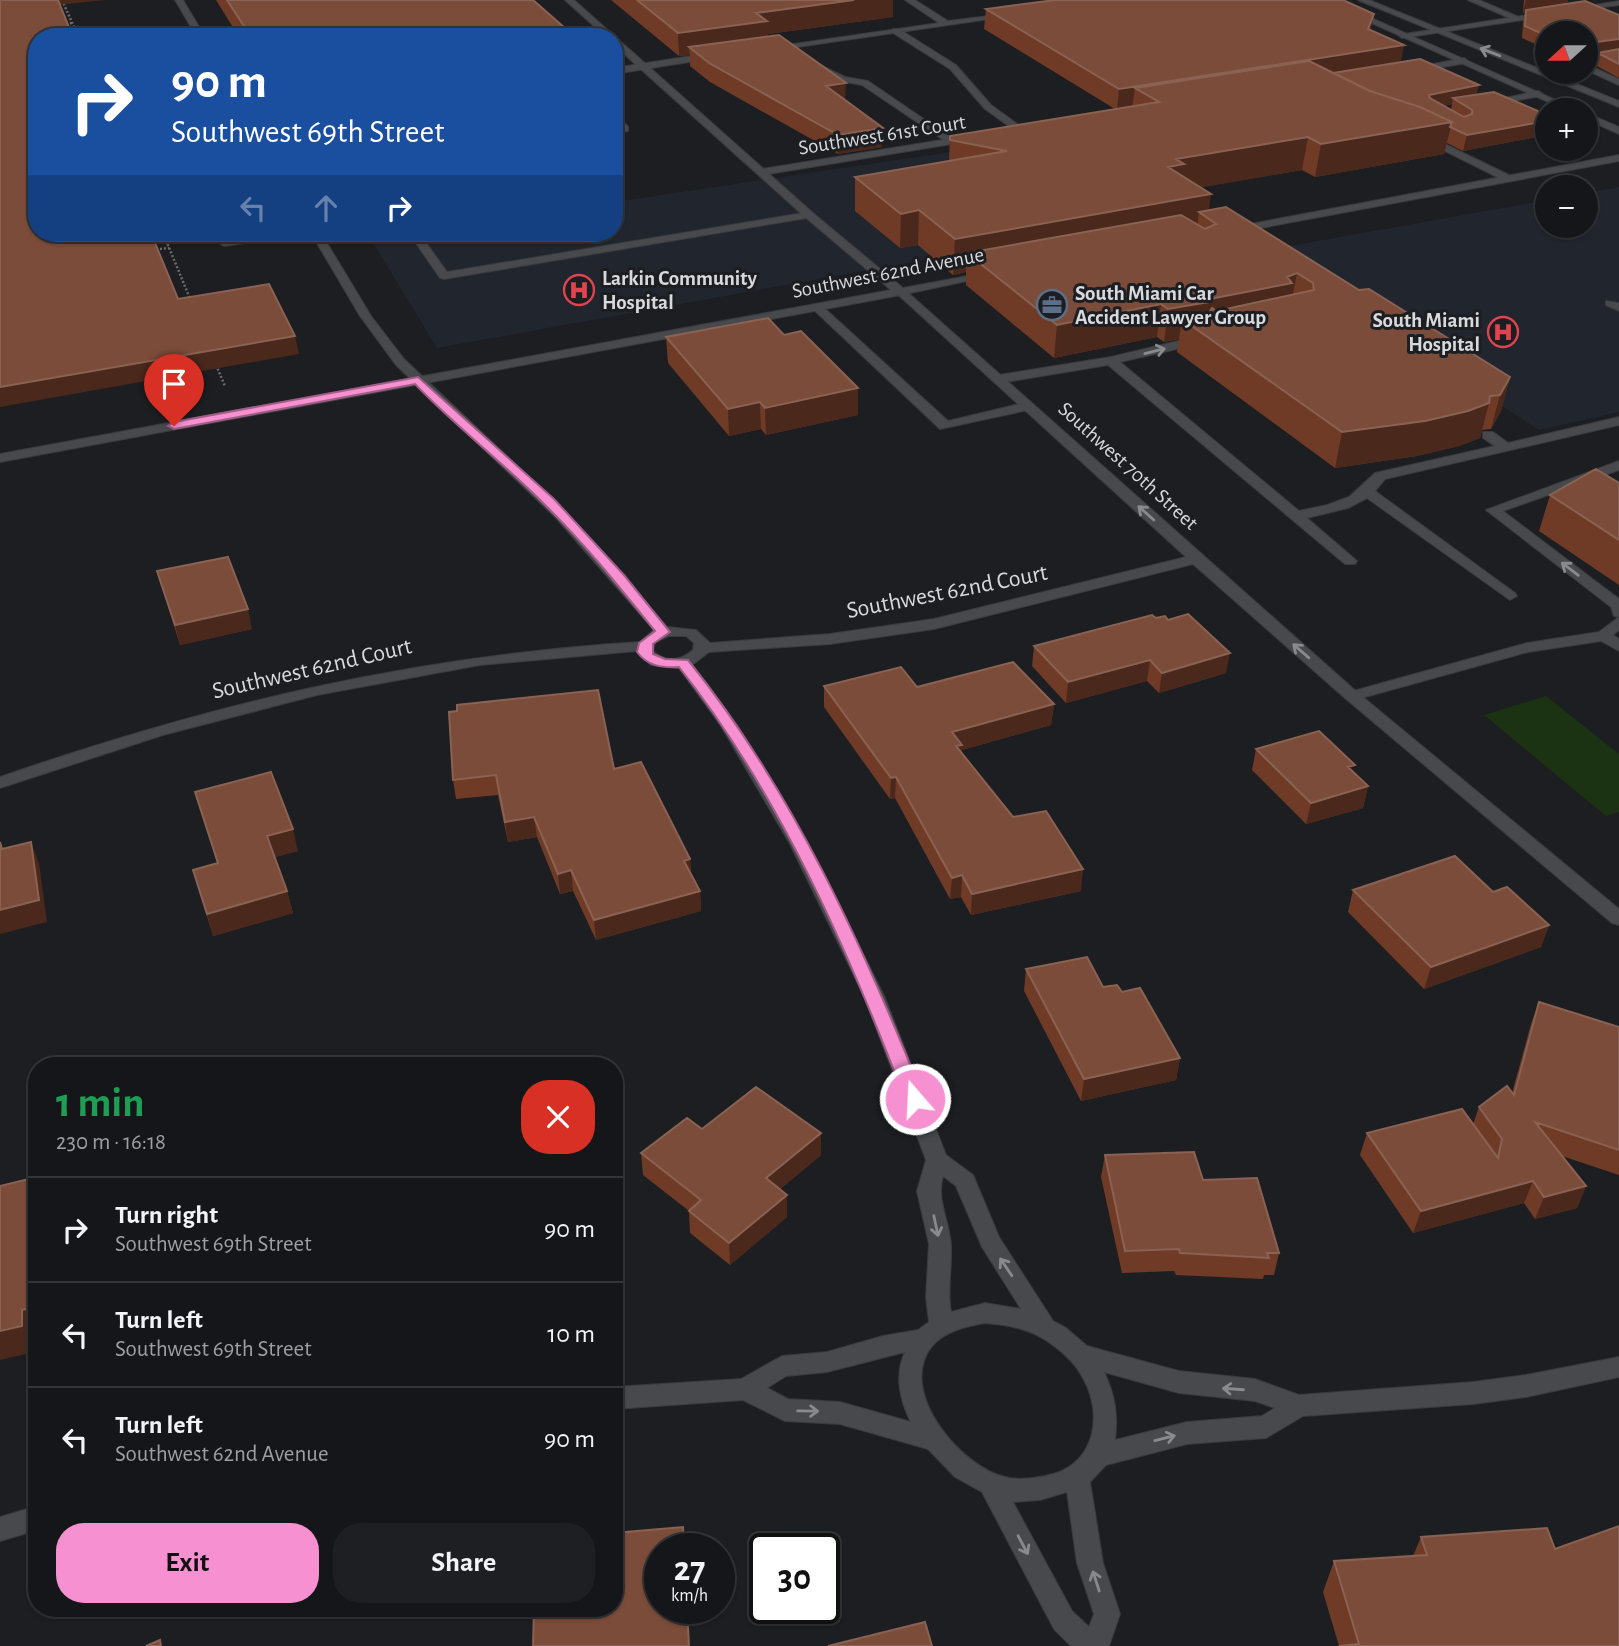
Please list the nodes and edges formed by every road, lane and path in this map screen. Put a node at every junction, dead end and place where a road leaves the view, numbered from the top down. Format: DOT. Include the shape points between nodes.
graph roads {
  1 [pos="62,0"];
  2 [pos="179,0"];
  3 [pos="569,0"];
  4 [pos="909,0"];
  5 [pos="1324,0"];
  6 [pos="1362,0"];
  7 [pos="1473,0"];
  8 [pos="1619,2"];
  9 [pos="1568,10"];
  10 [pos="1555,12"];
  11 [pos="1017,15"];
  12 [pos="1517,18"];
  13 [pos="72,23"];
  14 [pos="60,24"];
  15 [pos="947,24"];
  16 [pos="78,28"];
  17 [pos="196,28"];
  18 [pos="601,28"];
  19 [pos="896,31"];
  20 [pos="1434,31"];
  21 [pos="1402,35"];
  22 [pos="787,46"];
  23 [pos="623,47"];
  24 [pos="762,49"];
  25 [pos="798,53"];
  26 [pos="724,54"];
  27 [pos="807,60"];
  28 [pos="1464,61"];
  29 [pos="644,66"];
  30 [pos="1535,67"];
  31 [pos="623,70"];
  32 [pos="1399,71"];
  33 [pos="1598,73"];
  34 [pos="1619,82"];
  35 [pos="1575,84"];
  36 [pos="1538,94"];
  37 [pos="1547,98"];
  38 [pos="1619,104"];
  39 [pos="1472,105"];
  40 [pos="1598,121"];
  41 [pos="1034,128"];
  42 [pos="1020,130"];
  43 [pos="1619,131"];
  44 [pos="1006,133"];
  45 [pos="1417,134"];
  46 [pos="979,137"];
  47 [pos="951,141"];
  48 [pos="1619,158"];
  49 [pos="762,172"];
  50 [pos="1509,179"];
  51 [pos="809,215"];
  52 [pos="1221,232"];
  53 [pos="167,242"];
  54 [pos="231,242"];
  55 [pos="322,242"];
  56 [pos="420,242"];
  57 [pos="224,243"];
  58 [pos="169,248"];
  59 [pos="144,252"];
  60 [pos="1004,273"];
  61 [pos="901,292"];
  62 [pos="818,308"];
  63 [pos="195,312"];
  64 [pos="1200,340"];
  65 [pos="1111,361"];
  66 [pos="216,364"];
  67 [pos="999,379"];
  68 [pos="418,380"];
  69 [pos="226,390"];
  70 [pos="1028,406"];
  71 [pos="1619,421"];
  72 [pos="1488,435"];
  73 [pos="1506,447"];
  74 [pos="0,458"];
  75 [pos="1619,465"];
  76 [pos="1370,493"];
  77 [pos="1296,516"];
  78 [pos="1196,559"];
  79 [pos="1350,561"];
  80 [pos="1510,596"];
  81 [pos="1619,613"];
  82 [pos="1619,622"];
  83 [pos="663,632"];
  84 [pos="1604,636"];
  85 [pos="645,646"];
  86 [pos="1619,646"];
  87 [pos="703,648"];
  88 [pos="683,663"];
  89 [pos="1352,696"];
  90 [pos="0,783"];
  91 [pos="1619,919"];
  92 [pos="937,1160"];
  93 [pos="1043,1324"];
  94 [pos="933,1333"];
  95 [pos="1081,1356"];
  96 [pos="1619,1367"];
  97 [pos="746,1389"];
  98 [pos="623,1397"];
  99 [pos="1299,1406"];
  100 [pos="935,1440"];
  101 [pos="1099,1455"];
  102 [pos="1077,1477"];
  103 [pos="991,1485"];
  104 [pos="28,1521"];
  105 [pos="0,1529"];
  106 [pos="1090,1646"];
  107 [pos="1096,1646"];
  1 -- 13 [label="path"];
  2 -- 17 [label="street"];
  3 -- 18 [label="street, Southwest 70th Street"];
  4 -- 15 [label="street"];
  5 -- 21 [label="street"];
  6 -- 20 [label="street"];
  7 -- 12 [label="street"];
  8 -- 9 [label="street"];
  10 -- 12 [label="street"];
  11 -- 15 [label="street"];
  12 -- 20 [label="street"];
  13 -- 14 [label="path"];
  13 -- 16 [label="path"];
  15 -- 19 [label="street"];
  19 -- 22 [label="street"];
  19 -- 42 [label="street" via="953,67 988,107"];
  20 -- 21 [label="street"];
  30 -- 20 [label="street, one-way"];
  21 -- 28 [label="street"];
  22 -- 24 [label="street"];
  22 -- 25 [label="street"];
  23 -- 29 [label="street, Southwest 70th Street"];
  26 -- 29 [label="street"];
  27 -- 47 [label="street" via="827,73 865,83"];
  28 -- 32 [label="street"];
  28 -- 36 [label="street"];
  29 -- 31 [label="street"];
  29 -- 49 [label="street, Southwest 70th Street"];
  33 -- 34 [label="street"];
  35 -- 38 [label="street"];
  36 -- 37 [label="street"];
  36 -- 39 [label="street"];
  40 -- 43 [label="street"];
  41 -- 42 [label="street"];
  42 -- 44 [label="street"];
  45 -- 50 [label="street"];
  46 -- 47 [label="street, Southwest 61st Court"];
  47 -- 49 [label="street, Southwest 61st Court"];
  48 -- 50 [label="street"];
  49 -- 51 [label="street, Southwest 70th Street"];
  50 -- 52 [label="street"];
  51 -- 56 [label="street" via="444,276"];
  51 -- 61 [label="street, Southwest 70th Street"];
  53 -- 58 [label="path"];
  54 -- 57 [label="street"];
  55 -- 68 [label="street" via="386,345"];
  58 -- 59 [label="path"];
  58 -- 63 [label="path"];
  60 -- 61 [label="street, Southwest 62nd Avenue"];
  61 -- 62 [label="street, Southwest 62nd Avenue"];
  61 -- 67 [label="street, Southwest 70th Street"];
  62 -- 68 [label="street, Southwest 62nd Avenue"];
  62 -- 70 [label="street" via="945,426"];
  65 -- 64 [label="street, one-way"];
  65 -- 67 [label="street"];
  65 -- 77 [label="street"];
  66 -- 69 [label="path"];
  67 -- 70 [label="street, Southwest 70th Street"];
  68 -- 74 [label="street, Southwest 62nd Avenue"];
  68 -- 83 [label="street" via="566,519"];
  78 -- 70 [label="street, Southwest 70th Street, one-way"];
  71 -- 73 [label="street"];
  72 -- 73 [label="street"];
  73 -- 76 [label="street" via="1380,476"];
  81 -- 75 [label="street, one-way" via="1618,605 1493,510"];
  76 -- 77 [label="street" via="1329,510"];
  76 -- 80 [label="street"];
  77 -- 79 [label="street"];
  78 -- 87 [label="street, Southwest 62nd Court" via="934,624 787,643"];
  89 -- 78 [label="street, Southwest 70th Street, one-way"];
  82 -- 84 [label="street"];
  83 -- 85 [label="street" via="648,639"];
  83 -- 87 [label="street" via="691,634"];
  84 -- 86 [label="street"];
  84 -- 89 [label="street" via="1527,648"];
  85 -- 88 [label="street" via="655,661"];
  85 -- 90 [label="street, Southwest 62nd Court" via="483,659 360,681 147,735"];
  87 -- 88 [label="street" via="697,657"];
  88 -- 92 [label="street" via="748,755 825,894 875,998"];
  89 -- 91 [label="street, Southwest 70th Street"];
  93 -- 92 [label="street, one-way" via="994,1248 965,1181"];
  92 -- 94 [label="street, one-way" via="928,1191 940,1244"];
  93 -- 94 [label="street" via="985,1312 963,1317"];
  93 -- 95 [label="street"];
  94 -- 97 [label="street" via="827,1362 782,1366"];
  94 -- 100 [label="street" via="913,1356 909,1377 912,1395"];
  99 -- 95 [label="street, one-way" via="1255,1390 1179,1382"];
  95 -- 101 [label="street" via="1097,1382 1108,1420"];
  96 -- 99 [label="street" via="1499,1390"];
  97 -- 98 [label="street"];
  97 -- 100 [label="street, one-way" via="785,1410 840,1413"];
  101 -- 99 [label="street, one-way" via="1187,1433 1266,1427"];
  100 -- 103 [label="street" via="954,1463"];
  101 -- 102 [label="street"];
  102 -- 103 [label="street" via="1034,1489"];
  107 -- 102 [label="street, one-way" via="1107,1614 1090,1563"];
  103 -- 106 [label="street, one-way" via="1063,1620"];
  104 -- 105 [label="street"];
}
